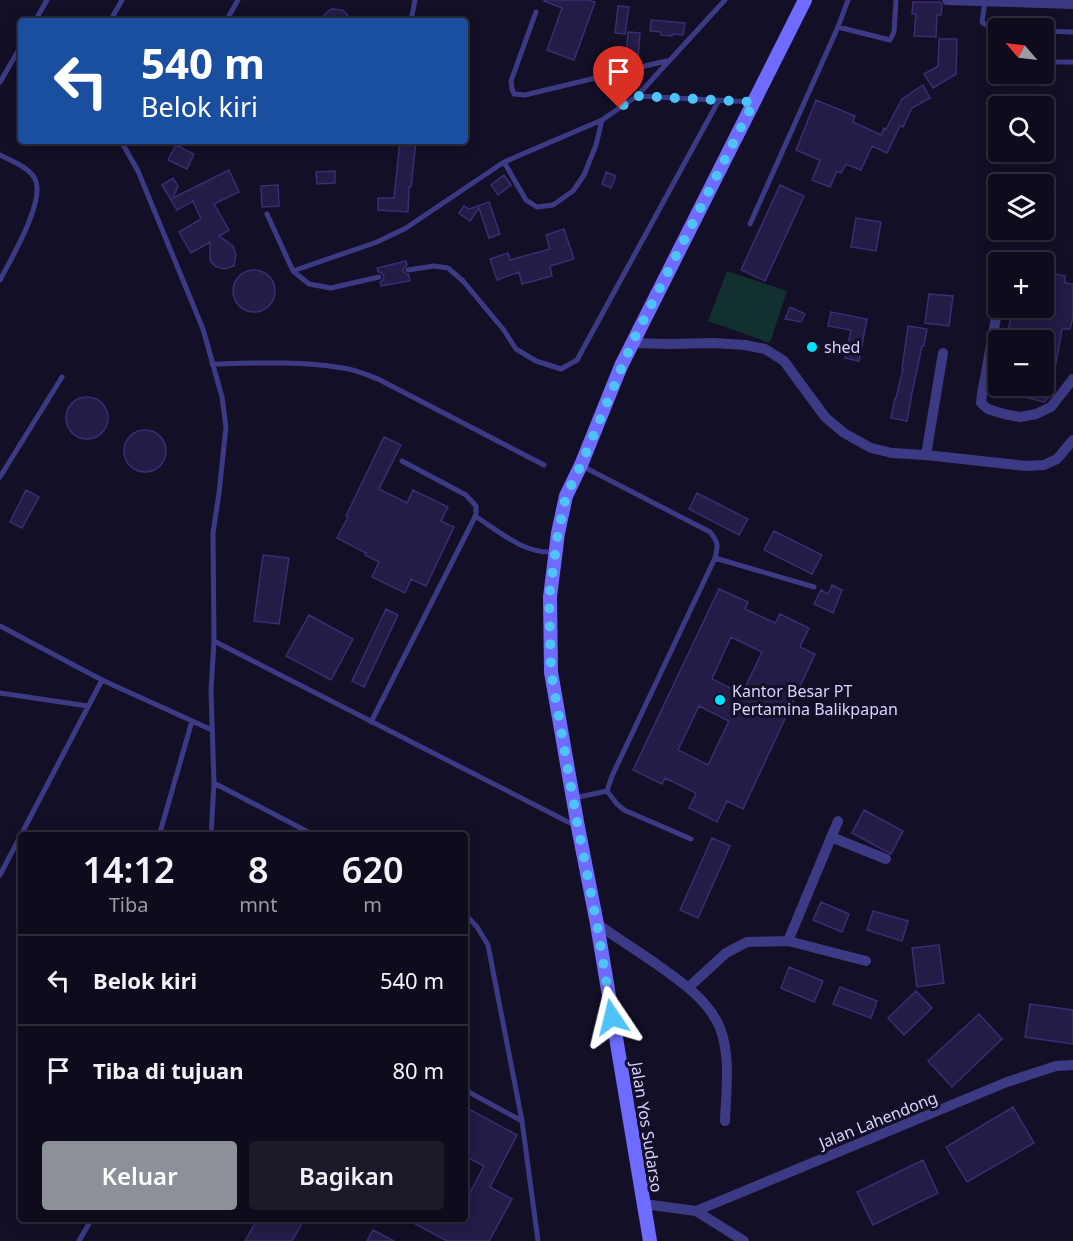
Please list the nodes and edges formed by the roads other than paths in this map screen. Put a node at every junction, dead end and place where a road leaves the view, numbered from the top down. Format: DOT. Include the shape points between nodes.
graph roads {
  1 [pos="47,0"];
  2 [pos="122,0"];
  3 [pos="238,0"];
  4 [pos="415,0"];
  5 [pos="725,0"];
  6 [pos="805,0"];
  7 [pos="848,0"];
  8 [pos="896,0"];
  9 [pos="947,0"];
  10 [pos="985,1"];
  11 [pos="1073,4"];
  12 [pos="536,12"];
  13 [pos="37,18"];
  14 [pos="112,18"];
  15 [pos="228,18"];
  16 [pos="412,18"];
  17 [pos="988,26"];
  18 [pos="838,27"];
  19 [pos="1054,31"];
  20 [pos="1073,32"];
  21 [pos="18,50"];
  22 [pos="668,61"];
  23 [pos="1054,62"];
  24 [pos="1073,62"];
  25 [pos="0,82"];
  26 [pos="637,96"];
  27 [pos="719,100"];
  28 [pos="754,102"];
  29 [pos="602,120"];
  30 [pos="123,144"];
  31 [pos="0,155"];
  32 [pos="504,162"];
  33 [pos="267,214"];
  34 [pos="750,224"];
  35 [pos="408,270"];
  36 [pos="293,271"];
  37 [pos="379,277"];
  38 [pos="0,279"];
  39 [pos="996,318"];
  40 [pos="632,343"];
  41 [pos="943,353"];
  42 [pos="212,364"];
  43 [pos="62,376"];
  44 [pos="1073,379"];
  45 [pos="1073,440"];
  46 [pos="926,455"];
  47 [pos="402,461"];
  48 [pos="544,465"];
  49 [pos="581,465"];
  50 [pos="0,477"];
  51 [pos="475,516"];
  52 [pos="556,552"];
  53 [pos="715,558"];
  54 [pos="814,587"];
  55 [pos="0,626"];
  56 [pos="214,641"];
  57 [pos="102,680"];
  58 [pos="0,693"];
  59 [pos="88,706"];
  60 [pos="192,721"];
  61 [pos="371,722"];
  62 [pos="212,730"];
  63 [pos="214,783"];
  64 [pos="607,791"];
  65 [pos="573,798"];
  66 [pos="838,821"];
  67 [pos="578,827"];
  68 [pos="22,832"];
  69 [pos="160,832"];
  70 [pos="211,832"];
  71 [pos="308,832"];
  72 [pos="831,837"];
  73 [pos="691,839"];
  74 [pos="18,840"];
  75 [pos="886,859"];
  76 [pos="0,875"];
  77 [pos="468,917"];
  78 [pos="597,924"];
  79 [pos="788,941"];
  80 [pos="866,961"];
  81 [pos="689,987"];
  82 [pos="1073,1065"];
  83 [pos="468,1092"];
  84 [pos="725,1121"];
  85 [pos="522,1122"];
  86 [pos="644,1204"];
  87 [pos="696,1211"];
  88 [pos="90,1222"];
  89 [pos="79,1241"];
  90 [pos="537,1241"];
  91 [pos="650,1241"];
  92 [pos="744,1241"];
  1 -- 13 [label="lane"];
  2 -- 14 [label="lane"];
  3 -- 15 [label="lane"];
  4 -- 16 [label="lane"];
  5 -- 22 [label="lane"];
  6 -- 28 [label="main road, Jalan Yos Sudarso"];
  7 -- 18 [label="lane"];
  8 -- 18 [label="lane" via="890,40"];
  9 -- 10 [label="street"];
  10 -- 11 [label="street"];
  10 -- 17 [label="lane" via="982,22"];
  12 -- 22 [label="lane" via="512,81 514,94 525,95"];
  18 -- 34 [label="lane"];
  19 -- 20 [label="lane"];
  21 -- 25 [label="lane"];
  22 -- 26 [label="lane"];
  23 -- 24 [label="lane"];
  26 -- 27 [label="lane"];
  26 -- 29 [label="lane"];
  27 -- 28 [label="lane"];
  27 -- 35 [label="lane" via="578,360 561,369 516,350 448,267"];
  28 -- 40 [label="main road, Jalan Yos Sudarso"];
  29 -- 32 [label="lane"];
  29 -- 32 [label="lane" via="584,174 573,191 553,205 537,207 526,200"];
  30 -- 42 [label="lane" via="138,171 203,329"];
  31 -- 38 [label="lane" via="27,169 37,190 21,240"];
  32 -- 36 [label="lane" via="406,228 378,242"];
  33 -- 36 [label="lane"];
  36 -- 37 [label="lane" via="309,284 331,288"];
  39 -- 44 [label="street" via="981,403 988,410 1020,417 1036,414 1051,407"];
  40 -- 46 [label="street" via="714,343 765,349 784,361 825,417 844,433 871,448"];
  40 -- 49 [label="main road, Jalan Yos Sudarso"];
  41 -- 46 [label="street"];
  42 -- 48 [label="lane" via="272,363 355,370"];
  42 -- 56 [label="lane" via="226,427 213,533"];
  43 -- 50 [label="lane"];
  45 -- 46 [label="street" via="1057,459 1044,465"];
  47 -- 51 [label="lane" via="466,495 476,506"];
  49 -- 52 [label="main road, Jalan Yos Sudarso" via="566,496"];
  49 -- 53 [label="lane" via="710,532 718,546"];
  51 -- 52 [label="lane" via="525,548"];
  51 -- 61 [label="lane"];
  52 -- 65 [label="main road, Jalan Yos Sudarso" via="549,597 551,672"];
  53 -- 54 [label="lane"];
  53 -- 64 [label="lane"];
  55 -- 57 [label="lane"];
  56 -- 61 [label="lane"];
  56 -- 62 [label="lane"];
  57 -- 59 [label="lane"];
  57 -- 60 [label="lane"];
  58 -- 59 [label="lane"];
  59 -- 68 [label="lane"];
  60 -- 62 [label="lane"];
  60 -- 69 [label="lane"];
  61 -- 67 [label="lane"];
  62 -- 63 [label="lane"];
  63 -- 70 [label="lane"];
  63 -- 71 [label="lane"];
  64 -- 65 [label="lane"];
  64 -- 73 [label="lane" via="624,810"];
  65 -- 67 [label="main road, Jalan Yos Sudarso"];
  66 -- 72 [label="street"];
  67 -- 78 [label="main road, Jalan Yos Sudarso"];
  72 -- 75 [label="street"];
  72 -- 79 [label="street"];
  74 -- 76 [label="lane"];
  77 -- 85 [label="lane" via="488,945"];
  78 -- 81 [label="street"];
  78 -- 86 [label="main road, Jalan Yos Sudarso"];
  79 -- 80 [label="street"];
  79 -- 81 [label="street" via="747,942 726,953"];
  81 -- 84 [label="street" via="720,1028 727,1076"];
  82 -- 87 [label="street, Jalan Lahendong" via="1056,1066 1007,1082"];
  83 -- 85 [label="lane"];
  85 -- 90 [label="lane"];
  86 -- 87 [label="street"];
  86 -- 91 [label="main road, Jalan Yos Sudarso"];
  87 -- 92 [label="street"];
  88 -- 89 [label="lane"];
}
